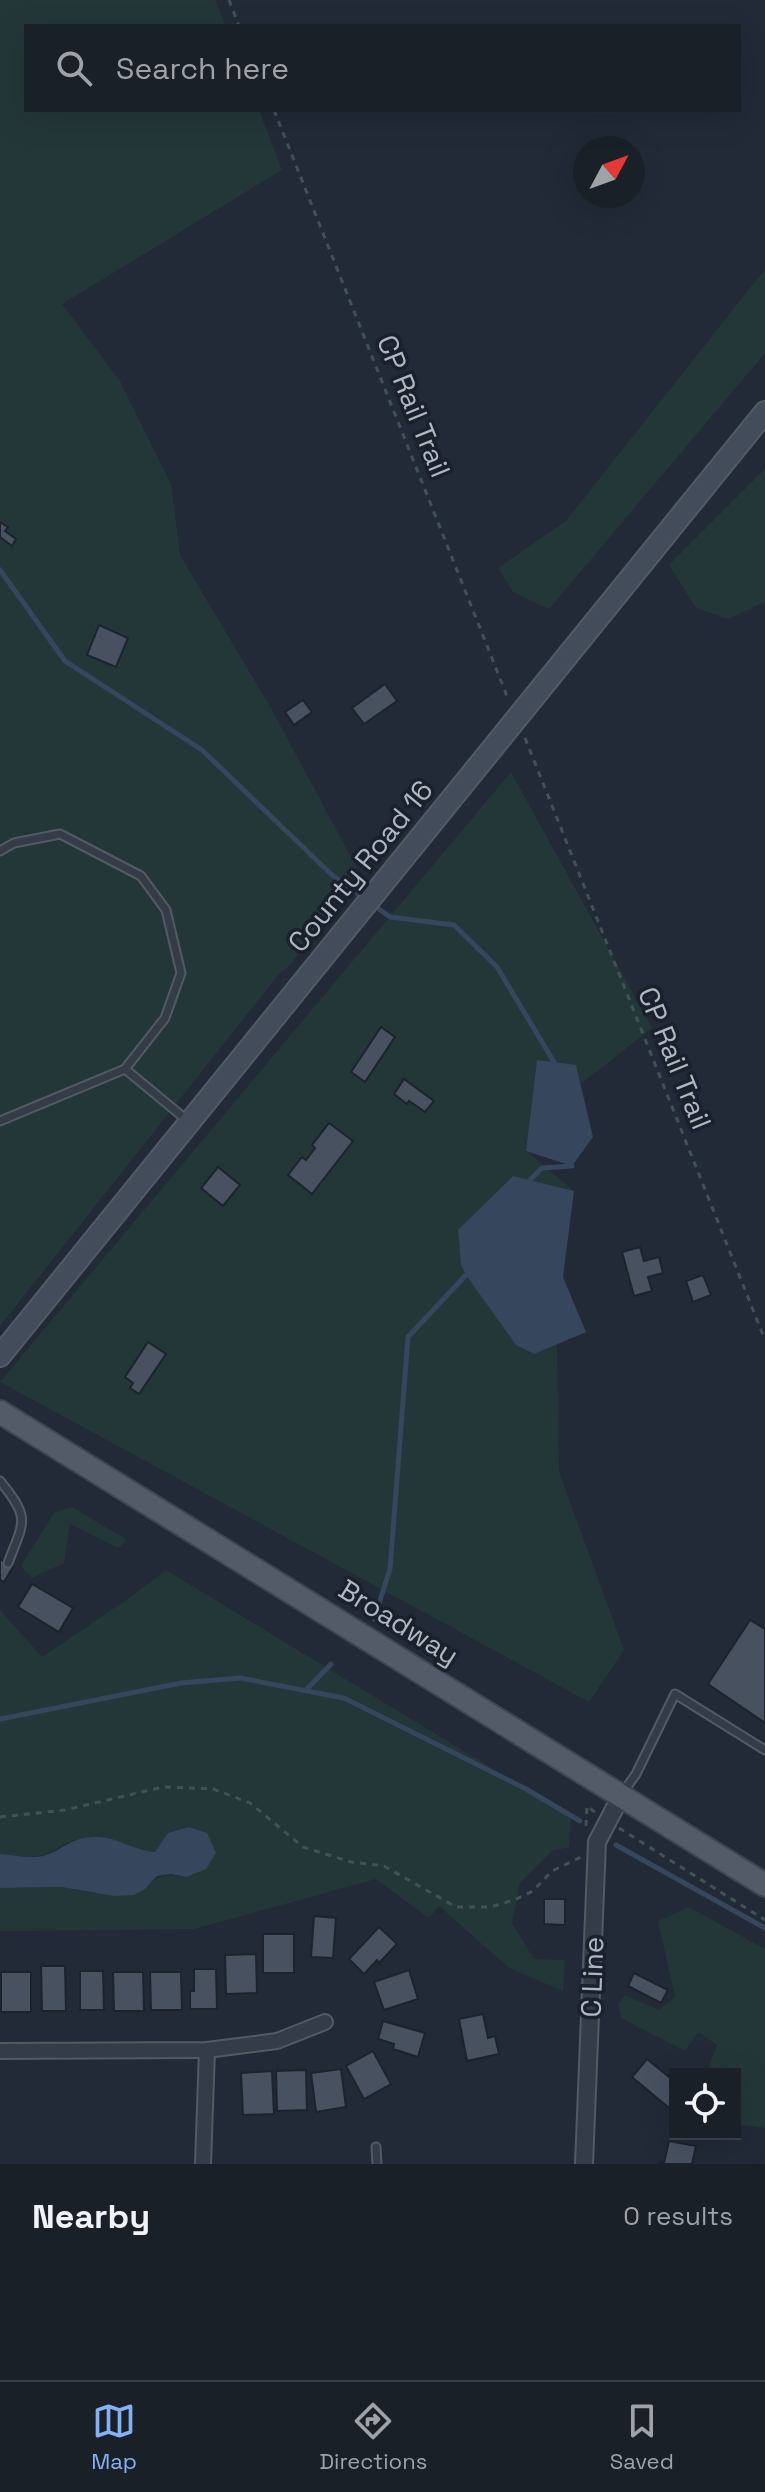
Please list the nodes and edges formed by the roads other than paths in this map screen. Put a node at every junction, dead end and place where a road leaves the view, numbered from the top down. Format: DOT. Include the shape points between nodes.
graph roads {
  1 [pos="765,412"];
  2 [pos="0,851"];
  3 [pos="125,1069"];
  4 [pos="0,1121"];
  5 [pos="190,1122"];
  6 [pos="0,1356"];
  7 [pos="0,1412"];
  8 [pos="0,1481"];
  9 [pos="8,1563"];
  10 [pos="765,1750"];
  11 [pos="621,1796"];
  12 [pos="765,1885"];
  13 [pos="325,2022"];
  14 [pos="207,2050"];
  15 [pos="0,2051"];
  16 [pos="376,2147"];
  17 [pos="203,2164"];
  18 [pos="377,2164"];
  19 [pos="584,2164"];
  1 -- 5 [label="main road, County Road 16"];
  2 -- 3 [label="lane" via="60,834 141,876 166,910 181,973 165,1018"];
  3 -- 4 [label="lane"];
  3 -- 5 [label="lane"];
  5 -- 6 [label="main road, County Road 16"];
  7 -- 11 [label="main road, Broadway"];
  8 -- 9 [label="lane" via="18,1503 24,1521"];
  10 -- 11 [label="lane" via="675,1694"];
  11 -- 12 [label="main road, Broadway"];
  11 -- 19 [label="street, C Line" via="597,1842"];
  13 -- 14 [label="street" via="277,2041"];
  14 -- 15 [label="street"];
  14 -- 17 [label="street"];
  16 -- 18 [label="lane"];
}
